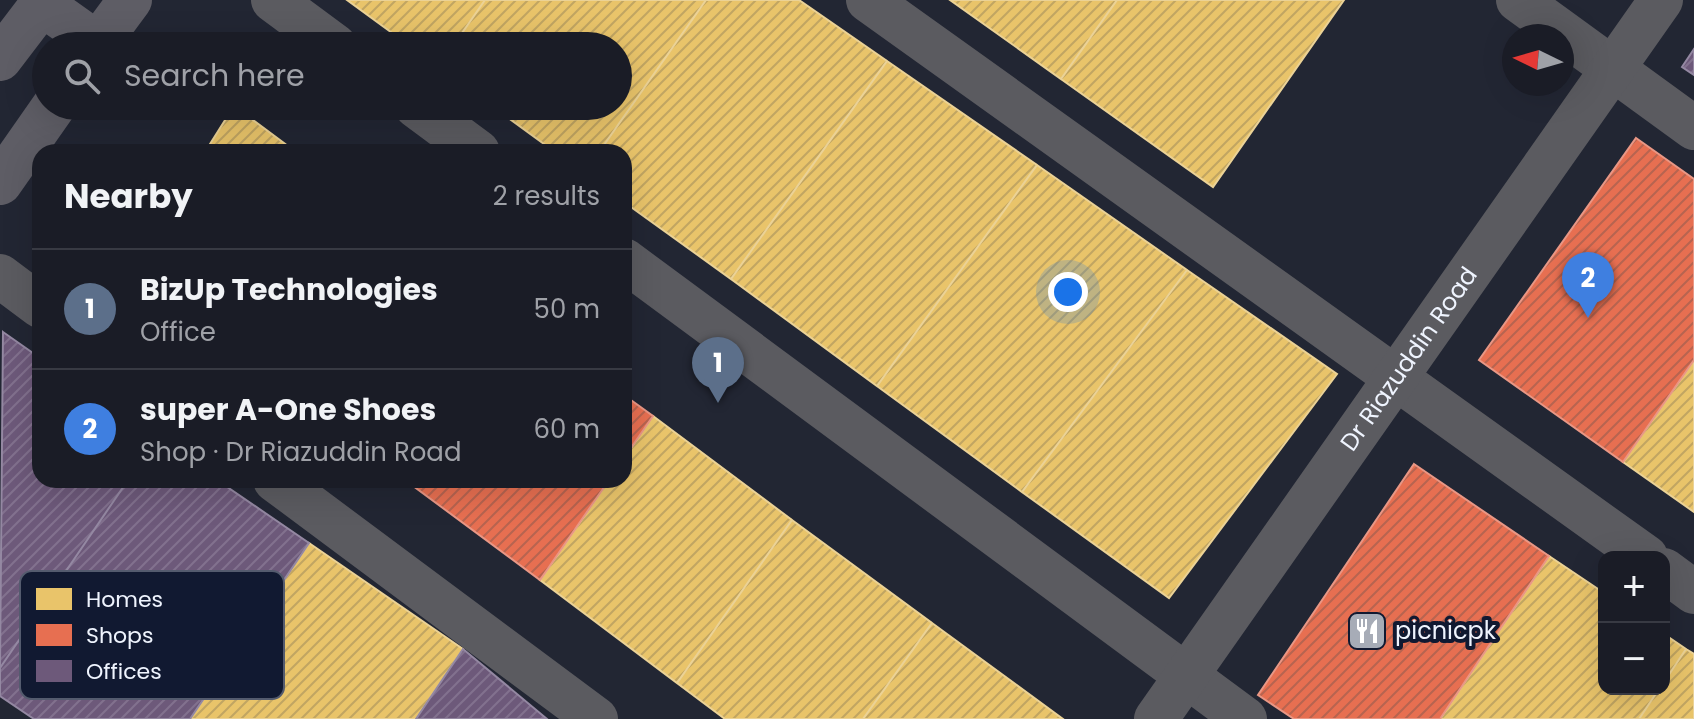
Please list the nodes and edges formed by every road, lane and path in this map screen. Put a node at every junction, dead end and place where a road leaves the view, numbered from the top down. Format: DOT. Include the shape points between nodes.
graph roads {
  1 [pos="130,0"];
  2 [pos="273,0"];
  3 [pos="868,0"];
  4 [pos="1518,0"];
  5 [pos="1661,0"];
  6 [pos="43,2"];
  7 [pos="81,32"];
  8 [pos="107,32"];
  9 [pos="316,32"];
  10 [pos="0,59"];
  11 [pos="1612,68"];
  12 [pos="44,120"];
  13 [pos="435,120"];
  14 [pos="1694,128"];
  15 [pos="467,144"];
  16 [pos="0,183"];
  17 [pos="632,266"];
  18 [pos="0,276"];
  19 [pos="32,300"];
  20 [pos="1397,378"];
  21 [pos="286,488"];
  22 [pos="1638,551"];
  23 [pos="1670,574"];
  24 [pos="1694,592"];
  25 [pos="1187,676"];
  26 [pos="596,719"];
  27 [pos="1156,719"];
  28 [pos="1245,719"];
  1 -- 8 [label="main road"];
  2 -- 9 [label="street"];
  3 -- 20 [label="street"];
  4 -- 11 [label="street"];
  5 -- 11 [label="street, Dr Riazuddin Road"];
  6 -- 7 [label="main road"];
  6 -- 10 [label="main road"];
  11 -- 14 [label="street"];
  11 -- 20 [label="street, Dr Riazuddin Road"];
  12 -- 16 [label="main road"];
  13 -- 15 [label="street"];
  17 -- 25 [label="street"];
  18 -- 19 [label="street"];
  20 -- 22 [label="street"];
  20 -- 25 [label="street, Dr Riazuddin Road"];
  21 -- 26 [label="street"];
  23 -- 24 [label="street"];
  25 -- 27 [label="street, Dr Riazuddin Road"];
  25 -- 28 [label="street"];
}
